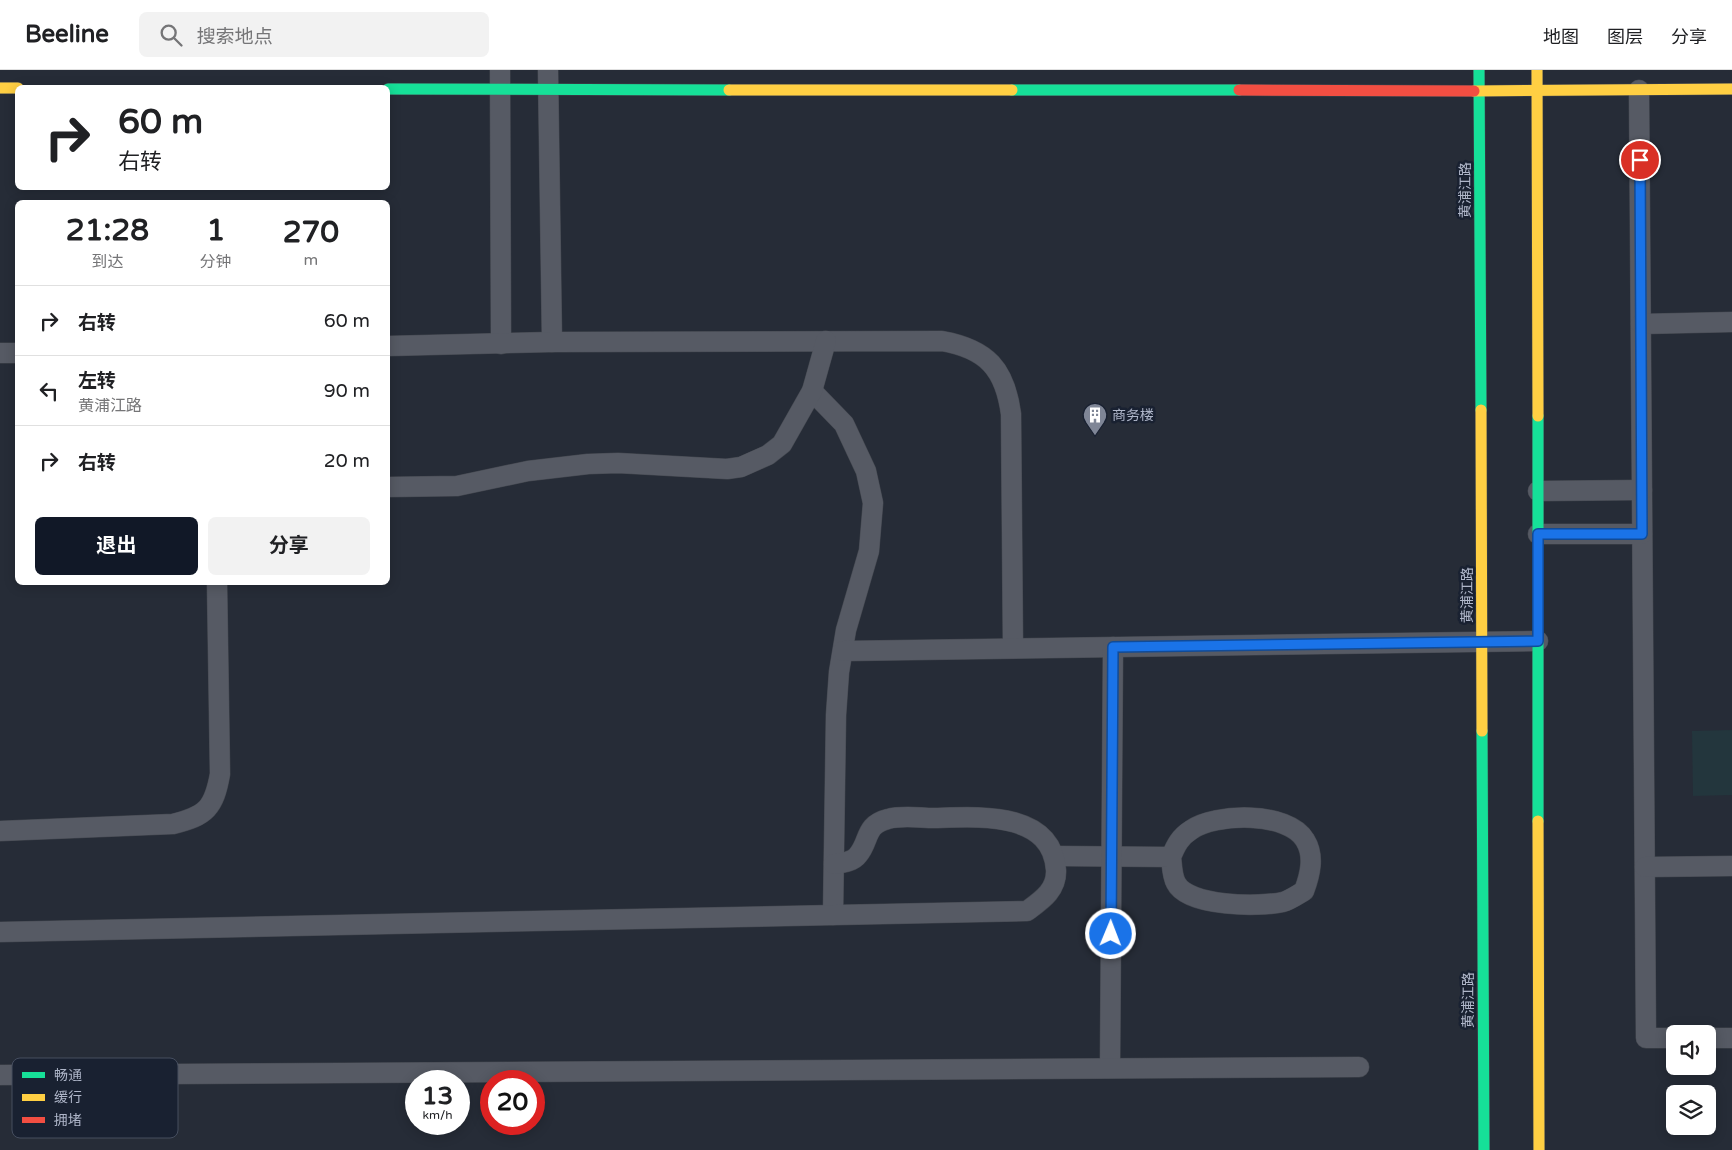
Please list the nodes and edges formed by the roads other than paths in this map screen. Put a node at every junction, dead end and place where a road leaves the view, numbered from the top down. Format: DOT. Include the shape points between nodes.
graph roads {
  1 [pos="1479,70"];
  2 [pos="1537,70"];
  3 [pos="548,79"];
  4 [pos="500,80"];
  5 [pos="0,88"];
  6 [pos="15,88"];
  7 [pos="390,89"];
  8 [pos="1732,89"];
  9 [pos="1639,90"];
  10 [pos="1480,91"];
  11 [pos="1537,91"];
  12 [pos="1732,322"];
  13 [pos="1641,324"];
  14 [pos="826,341"];
  15 [pos="552,342"];
  16 [pos="501,344"];
  17 [pos="390,346"];
  18 [pos="0,353"];
  19 [pos="15,353"];
  20 [pos="812,391"];
  21 [pos="390,487"];
  22 [pos="1642,490"];
  23 [pos="1538,491"];
  24 [pos="1538,534"];
  25 [pos="1642,534"];
  26 [pos="217,585"];
  27 [pos="1538,641"];
  28 [pos="1482,642"];
  29 [pos="1113,647"];
  30 [pos="1014,648"];
  31 [pos="843,651"];
  32 [pos="0,831"];
  33 [pos="1055,856"];
  34 [pos="1112,857"];
  35 [pos="1171,857"];
  36 [pos="834,864"];
  37 [pos="1732,866"];
  38 [pos="1645,867"];
  39 [pos="833,914"];
  40 [pos="0,932"];
  41 [pos="1666,1038"];
  42 [pos="1716,1038"];
  43 [pos="1732,1038"];
  44 [pos="1359,1066"];
  45 [pos="1110,1068"];
  46 [pos="178,1074"];
  47 [pos="1484,1150"];
  48 [pos="1539,1150"];
  1 -- 10 [label="street, 黄浦江路"];
  2 -- 11 [label="street"];
  3 -- 4 [label="street"];
  3 -- 10 [label="street"];
  3 -- 15 [label="lane"];
  4 -- 7 [label="street"];
  4 -- 16 [label="lane"];
  5 -- 6 [label="street"];
  8 -- 9 [label="street"];
  9 -- 11 [label="street"];
  9 -- 13 [label="lane"];
  10 -- 11 [label="street"];
  10 -- 28 [label="street, 黄浦江路"];
  11 -- 23 [label="street"];
  12 -- 13 [label="lane"];
  13 -- 22 [label="lane"];
  14 -- 15 [label="lane"];
  14 -- 20 [label="lane"];
  14 -- 30 [label="lane" via="942,341 965,345 985,358 998,373 1008,391 1011,414"];
  15 -- 16 [label="lane"];
  16 -- 17 [label="lane"];
  18 -- 19 [label="lane"];
  20 -- 21 [label="lane" via="782,444 768,455 741,467 726,469 618,462 528,471 457,486"];
  20 -- 31 [label="lane" via="844,424 866,471 873,503 868,551"];
  22 -- 23 [label="lane"];
  22 -- 25 [label="lane"];
  23 -- 24 [label="street"];
  24 -- 25 [label="lane"];
  24 -- 27 [label="street"];
  25 -- 38 [label="lane"];
  26 -- 32 [label="lane" via="220,774 216,797 206,811 173,824"];
  27 -- 28 [label="lane"];
  27 -- 48 [label="street"];
  28 -- 29 [label="lane"];
  28 -- 47 [label="street, 黄浦江路"];
  29 -- 30 [label="lane"];
  29 -- 34 [label="lane"];
  30 -- 31 [label="lane"];
  31 -- 36 [label="lane" via="836,715"];
  33 -- 34 [label="lane"];
  33 -- 36 [label="lane" via="1044,840 1021,823 977,817 888,819 870,828 858,856"];
  33 -- 39 [label="lane" via="1056,876 1047,896 1027,911"];
  34 -- 35 [label="lane"];
  34 -- 45 [label="lane"];
  35 -- 35 [label="lane" via="1178,840 1192,828 1209,821 1251,818 1281,823 1305,839 1311,858 1310,875 1304,891 1284,901 1258,906 1234,905 1186,893 1176,884"];
  36 -- 39 [label="lane"];
  37 -- 38 [label="lane"];
  38 -- 41 [label="lane" via="1646,1038"];
  39 -- 40 [label="lane"];
  42 -- 43 [label="lane"];
  44 -- 45 [label="lane"];
  45 -- 46 [label="lane"];
}
